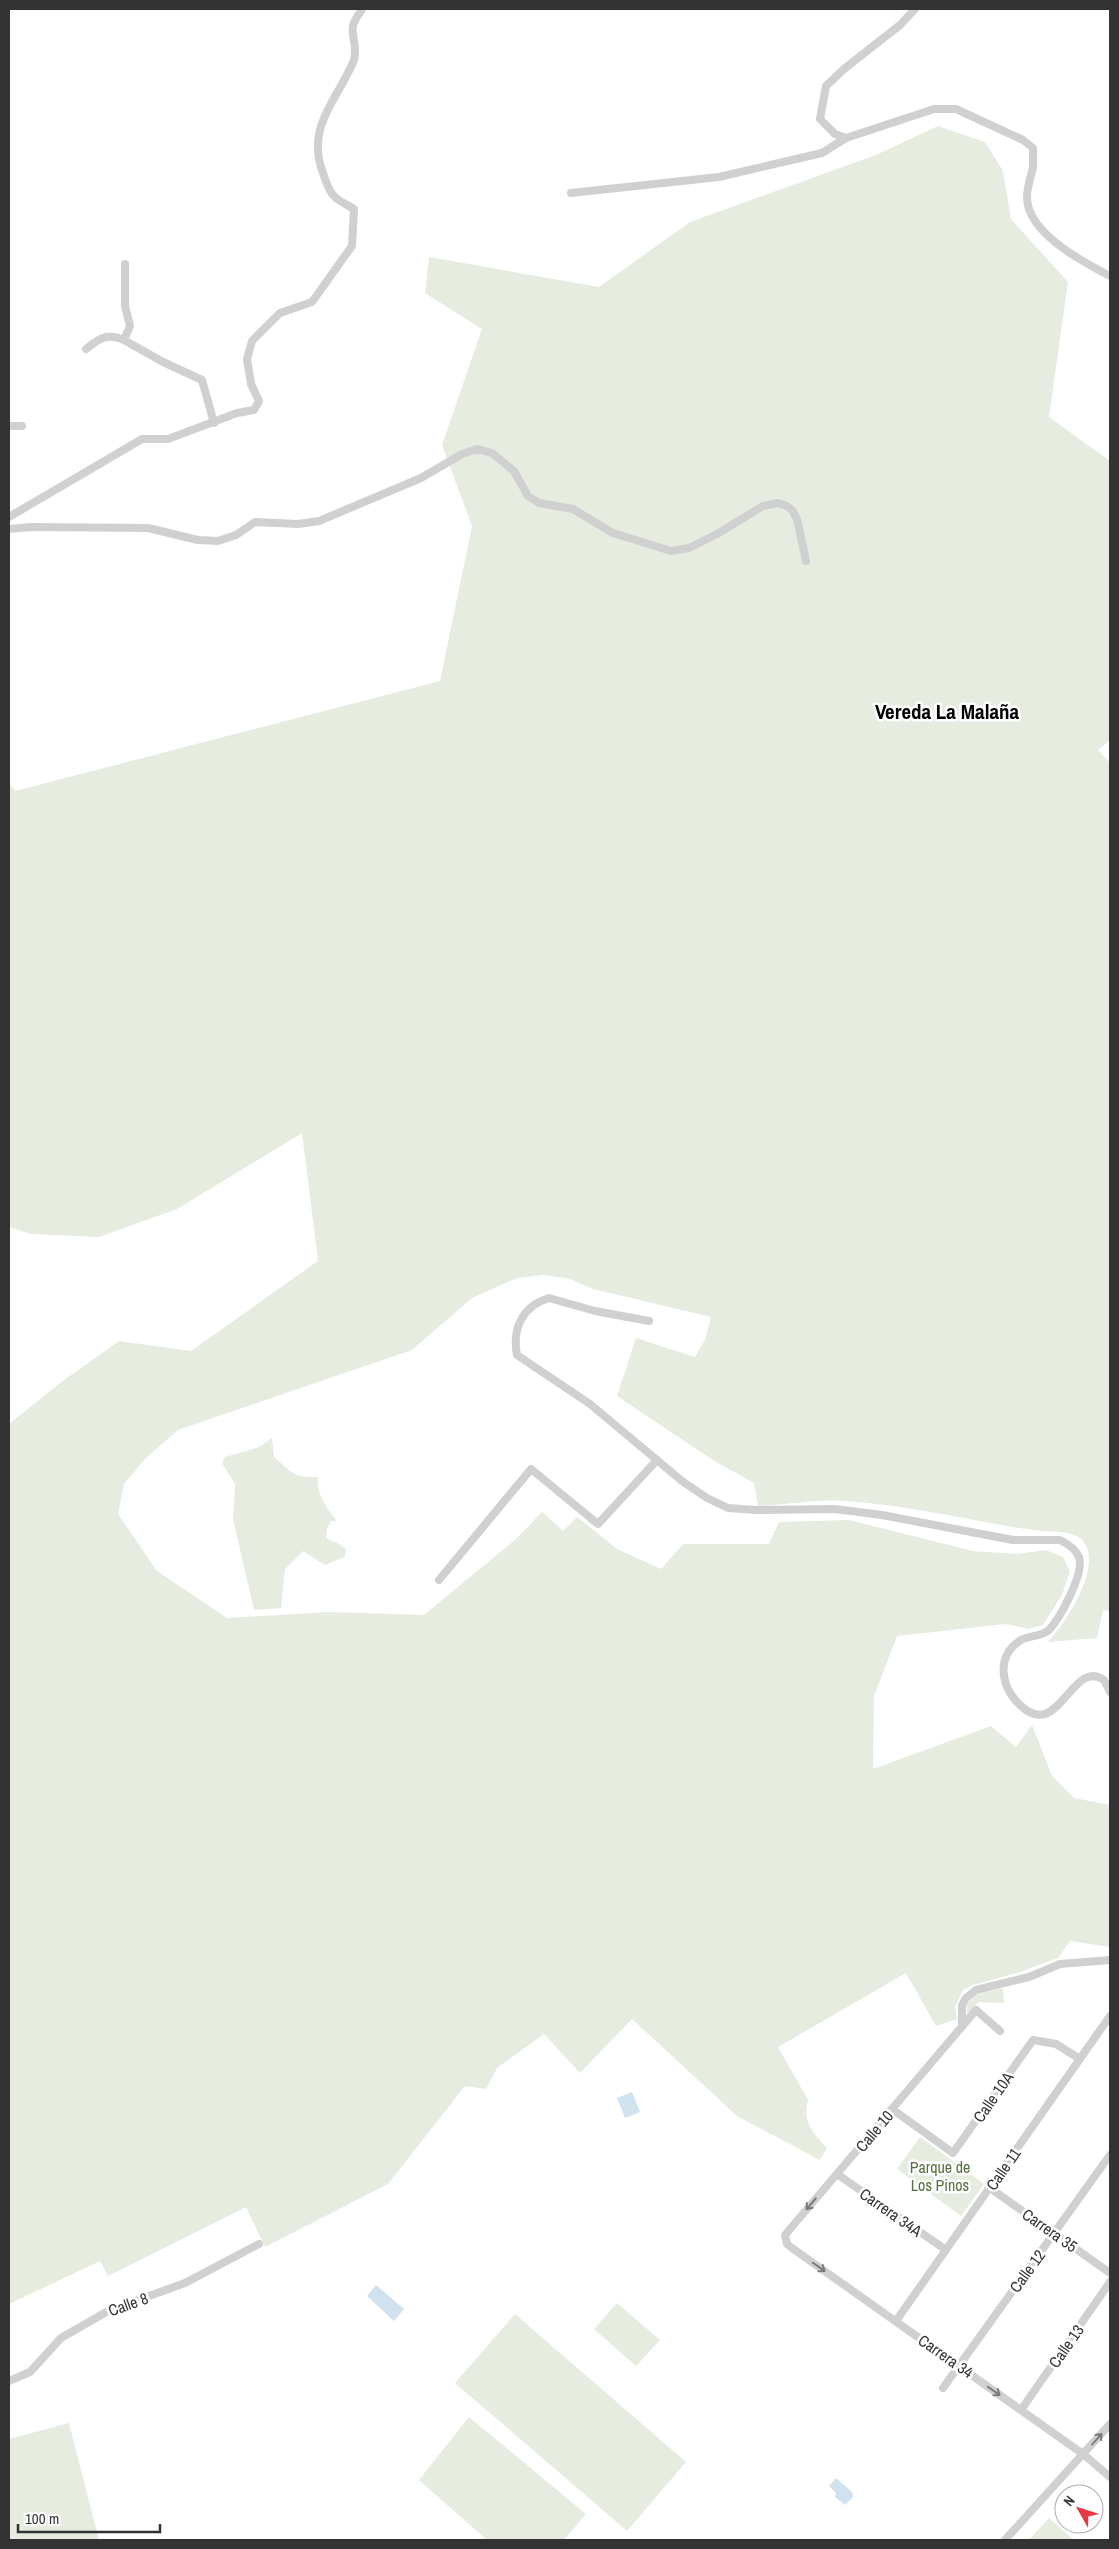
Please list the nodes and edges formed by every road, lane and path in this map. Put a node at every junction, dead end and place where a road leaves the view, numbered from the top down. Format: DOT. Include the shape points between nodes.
graph roads {
  1 [pos="362,9"];
  2 [pos="915,9"];
  3 [pos="846,138"];
  4 [pos="572,193"];
  5 [pos="125,264"];
  6 [pos="1110,276"];
  7 [pos="124,340"];
  8 [pos="86,349"];
  9 [pos="214,423"];
  10 [pos="9,426"];
  11 [pos="22,426"];
  12 [pos="9,517"];
  13 [pos="9,530"];
  14 [pos="806,561"];
  15 [pos="649,1321"];
  16 [pos="657,1460"];
  17 [pos="439,1580"];
  18 [pos="1110,1692"];
  19 [pos="1110,1960"];
  20 [pos="1110,2016"];
  21 [pos="962,2026"];
  22 [pos="1000,2030"];
  23 [pos="1080,2059"];
  24 [pos="892,2109"];
  25 [pos="1110,2154"];
  26 [pos="837,2174"];
  27 [pos="990,2188"];
  28 [pos="1054,2233"];
  29 [pos="785,2235"];
  30 [pos="259,2244"];
  31 [pos="946,2250"];
  32 [pos="1110,2273"];
  33 [pos="1110,2282"];
  34 [pos="896,2321"];
  35 [pos="959,2366"];
  36 [pos="9,2381"];
  37 [pos="943,2388"];
  38 [pos="1021,2410"];
  39 [pos="1110,2424"];
  40 [pos="1083,2454"];
  41 [pos="1110,2477"];
  42 [pos="1005,2540"];
  1 -- 9 [label="street" via="352,26 355,56 331,102 316,146 318,161 330,190 336,198 354,209 352,246 312,302 280,313 252,341 247,359 251,384 259,401 254,410"];
  2 -- 3 [label="street" via="826,86 820,119 835,134"];
  3 -- 4 [label="street" via="822,153 719,177"];
  3 -- 6 [label="street" via="934,109 956,109 1024,140 1032,148 1033,166 1026,197 1028,210 1047,235 1067,252"];
  5 -- 7 [label="street" via="125,306 130,326"];
  7 -- 8 [label="street" via="112,335 99,339"];
  7 -- 9 [label="street" via="202,380"];
  9 -- 12 [label="street" via="168,439 142,438"];
  10 -- 11 [label="street"];
  13 -- 14 [label="street" via="31,527 148,528 198,540 218,541 236,535 255,522 298,524 319,521 421,478 462,454 478,449 492,453 514,471 528,496 539,503 573,508 614,533 671,551 688,548 718,534 762,506 787,506 797,519"];
  15 -- 16 [label="street" via="549,1298 530,1307 522,1316 514,1342 517,1355 524,1362 590,1404"];
  16 -- 17 [label="street" via="598,1524 532,1469"];
  16 -- 18 [label="street" via="707,1498 728,1508 835,1510 882,1515 1013,1540 1060,1540 1076,1551 1080,1565 1078,1576 1058,1618 1047,1632 1029,1637 1012,1648 1004,1665 1004,1682 1020,1706 1041,1716 1052,1711 1073,1688 1090,1677 1104,1680"];
  19 -- 21 [label="street" via="1060,1964 1029,1977 976,1990 962,2005"];
  20 -- 23 [label="street, Calle 11"];
  21 -- 22 [label="street, Calle 10" via="976,2010"];
  21 -- 24 [label="street, Calle 10"];
  23 -- 24 [label="street, Calle 10A" via="1056,2044 1033,2040 953,2154"];
  23 -- 27 [label="street, Calle 11"];
  24 -- 26 [label="street, Calle 10"];
  25 -- 28 [label="street, Calle 12"];
  26 -- 29 [label="street, Calle 10, one-way"];
  26 -- 31 [label="street, Carrera 34A"];
  27 -- 28 [label="street, Carrera 35"];
  27 -- 31 [label="street, Calle 11"];
  28 -- 32 [label="street, Carrera 35"];
  28 -- 35 [label="street, Calle 12"];
  29 -- 34 [label="street, Carrera 34, one-way" via="787,2244 792,2248"];
  30 -- 36 [label="street, Calle 8" via="185,2283 99,2315 61,2338 30,2372"];
  31 -- 34 [label="street, Calle 11"];
  33 -- 38 [label="street, Calle 13"];
  34 -- 35 [label="street, Carrera 34"];
  35 -- 37 [label="street, Calle 12"];
  35 -- 38 [label="street, Carrera 34, one-way"];
  38 -- 40 [label="street, Carrera 34"];
  40 -- 39 [label="street, one-way"];
  40 -- 41 [label="street, Carrera 34"];
  40 -- 42 [label="street"];
}
